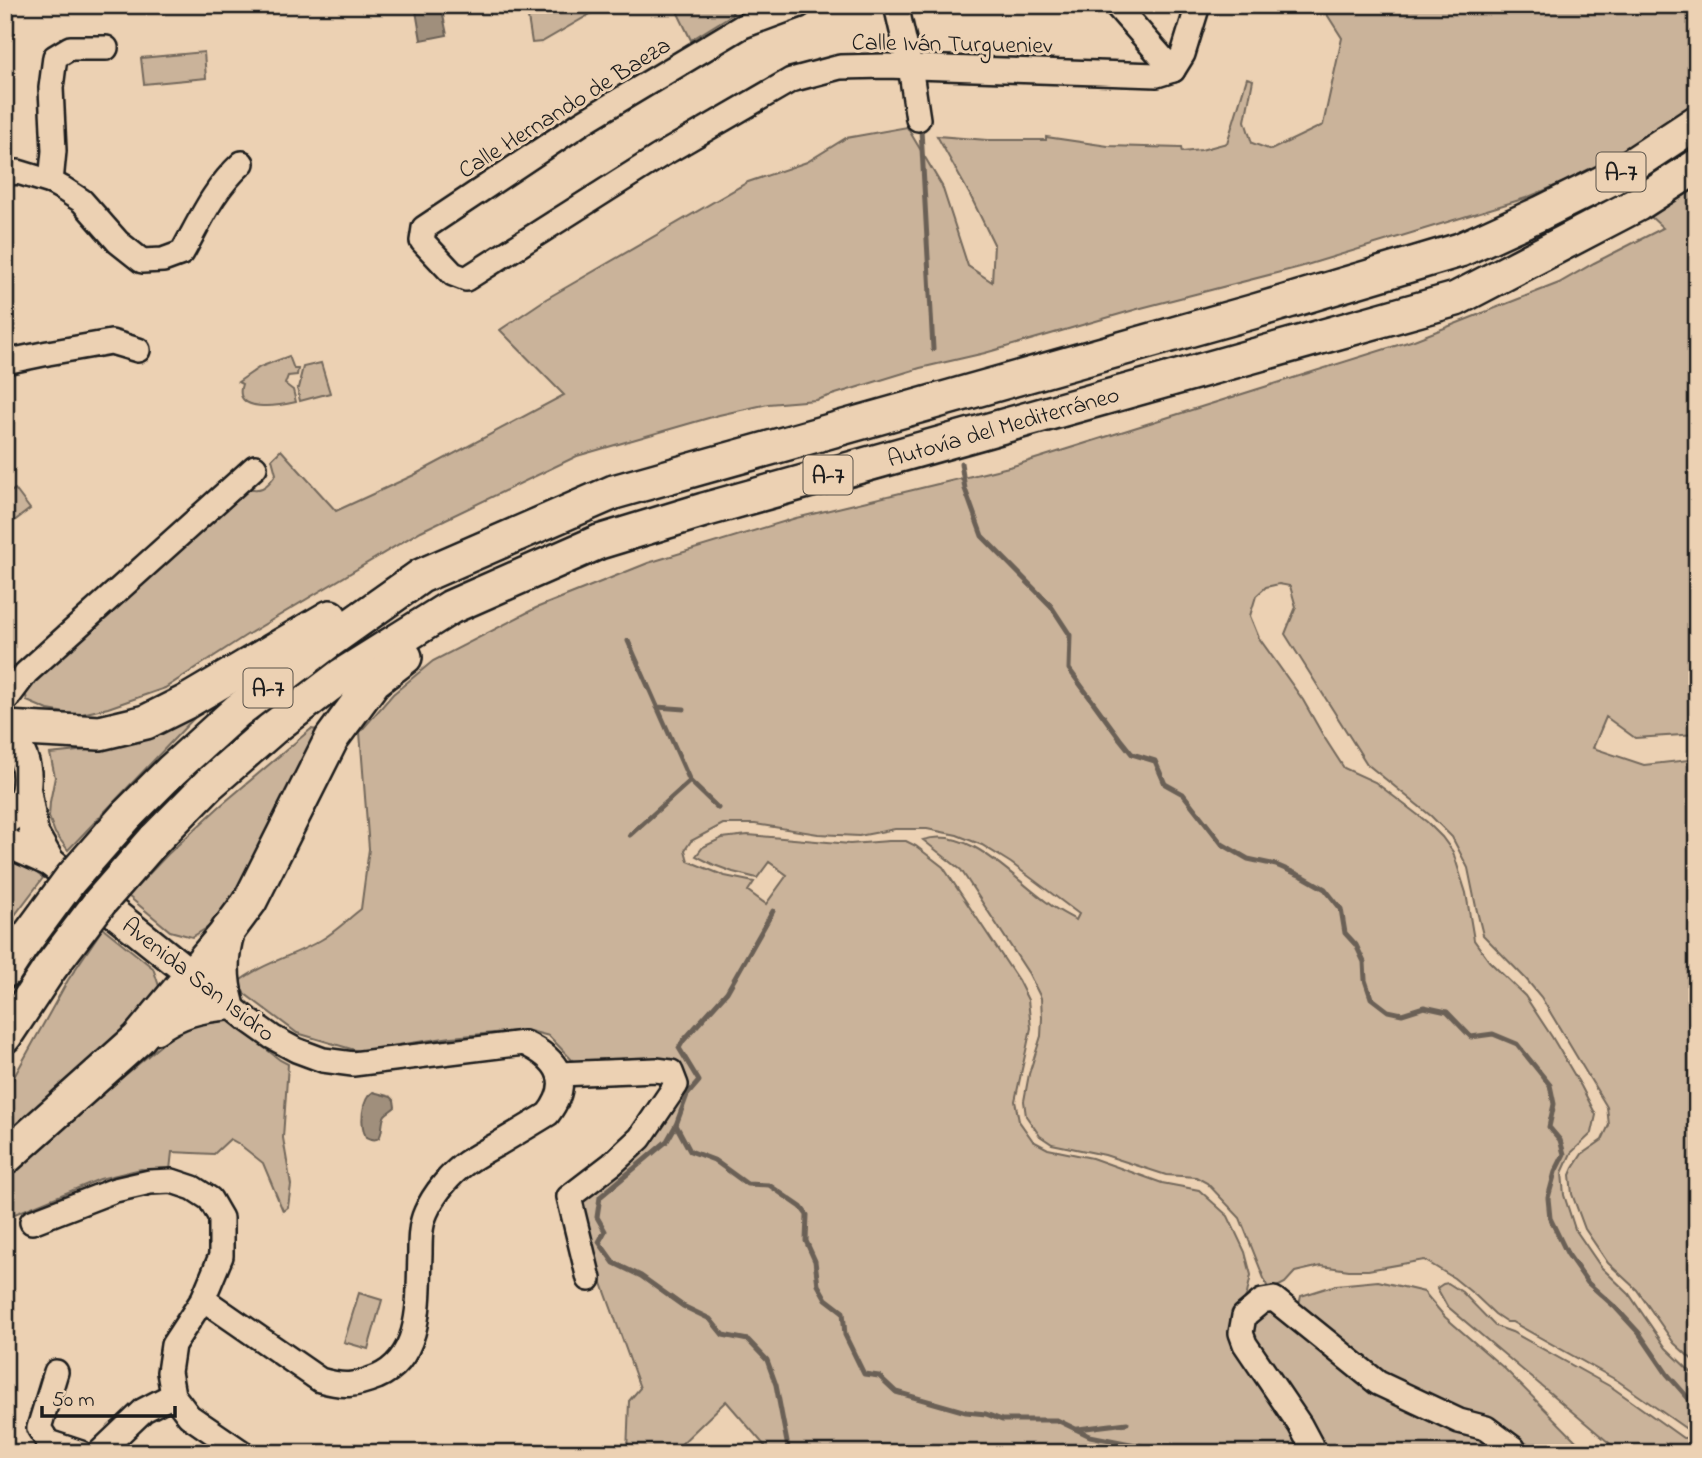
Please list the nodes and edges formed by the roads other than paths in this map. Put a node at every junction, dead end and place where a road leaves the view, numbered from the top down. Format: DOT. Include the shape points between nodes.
graph roads {
  1 [pos="800,5"];
  2 [pos="895,5"];
  3 [pos="1116,5"];
  4 [pos="1198,5"];
  5 [pos="106,48"];
  6 [pos="909,66"];
  7 [pos="1173,70"];
  8 [pos="918,118"];
  9 [pos="1697,122"];
  10 [pos="242,163"];
  11 [pos="1697,166"];
  12 [pos="5,174"];
  13 [pos="51,182"];
  14 [pos="466,279"];
  15 [pos="138,350"];
  16 [pos="5,362"];
  17 [pos="255,467"];
  18 [pos="705,510"];
  19 [pos="422,576"];
  20 [pos="5,701"];
  21 [pos="5,728"];
  22 [pos="5,733"];
  23 [pos="26,789"];
  24 [pos="5,821"];
  25 [pos="5,842"];
  26 [pos="50,862"];
  27 [pos="228,930"];
  28 [pos="13,959"];
  29 [pos="192,975"];
  30 [pos="227,1003"];
  31 [pos="5,1036"];
  32 [pos="138,1039"];
  33 [pos="559,1074"];
  34 [pos="5,1158"];
  35 [pos="32,1222"];
  36 [pos="589,1279"];
  37 [pos="203,1299"];
  38 [pos="56,1372"];
  39 [pos="173,1395"];
  40 [pos="81,1453"];
  41 [pos="99,1453"];
  42 [pos="243,1453"];
  43 [pos="1315,1453"];
  44 [pos="1517,1453"];
  1 -- 14 [label="street, Calle Hernando de Baeza" via="743,26 583,122 424,228 422,241 453,274"];
  2 -- 6 [label="street"];
  3 -- 7 [label="street"];
  4 -- 7 [label="street" via="1183,54"];
  5 -- 13 [label="street" via="70,48 55,57"];
  6 -- 7 [label="street, Calle Iván Turgueniev" via="1157,75"];
  6 -- 8 [label="street"];
  6 -- 14 [label="street, Calle Iván Turgueniev" via="839,67 791,80 658,157"];
  9 -- 19 [label="highway, Autovía del Mediterráneo / A-7" via="1612,178 1460,250 614,492"];
  10 -- 13 [label="street" via="211,198 182,253 163,260 142,261 118,242 82,201"];
  11 -- 18 [label="highway, Autovía del Mediterráneo / A-7" via="1638,204 1457,299"];
  12 -- 13 [label="street" via="18,172"];
  15 -- 16 [label="street" via="111,342"];
  17 -- 20 [label="street" via="26,673"];
  18 -- 27 [label="highway" via="482,611 412,651 374,681 332,738 250,901"];
  18 -- 31 [label="highway, Autovía del Mediterráneo / A-7, bridge" via="599,542 452,607 341,676 209,784 154,840 100,902"];
  19 -- 21 [label="highway" via="358,601 146,722 100,733"];
  19 -- 28 [label="highway, Autovía del Mediterráneo / A-7, bridge" via="237,711 172,770 70,880"];
  22 -- 23 [label="main road, Avenida San Isidro" via="25,760"];
  23 -- 24 [label="main road" via="21,804"];
  23 -- 26 [label="main road, Avenida San Isidro" via="34,834"];
  25 -- 26 [label="main road, Avenida San Isidro"];
  26 -- 29 [label="main road, Avenida San Isidro"];
  27 -- 29 [label="highway"];
  27 -- 30 [label="highway" via="221,971"];
  29 -- 30 [label="street, Avenida San Isidro"];
  29 -- 32 [label="highway"];
  30 -- 32 [label="highway" via="175,1014"];
  30 -- 33 [label="street, Avenida San Isidro" via="272,1037 323,1060 353,1065 524,1043 551,1059"];
  32 -- 34 [label="highway"];
  33 -- 36 [label="street" via="656,1069 671,1072 676,1085 640,1138 569,1197"];
  33 -- 37 [label="street" via="558,1102 548,1114 464,1163 425,1214 412,1339 400,1359 382,1374 339,1386 320,1380"];
  35 -- 37 [label="street" via="115,1190 150,1182 172,1181 193,1188 210,1199 222,1218 221,1256"];
  37 -- 39 [label="street" via="173,1345 169,1371"];
  38 -- 40 [label="street" via="39,1428 48,1442"];
  39 -- 41 [label="street" via="144,1410"];
  39 -- 42 [label="street" via="189,1416"];
  43 -- 44 [label="street" via="1245,1345 1241,1333 1244,1316 1262,1301 1274,1299 1378,1383 1486,1429"];
}
